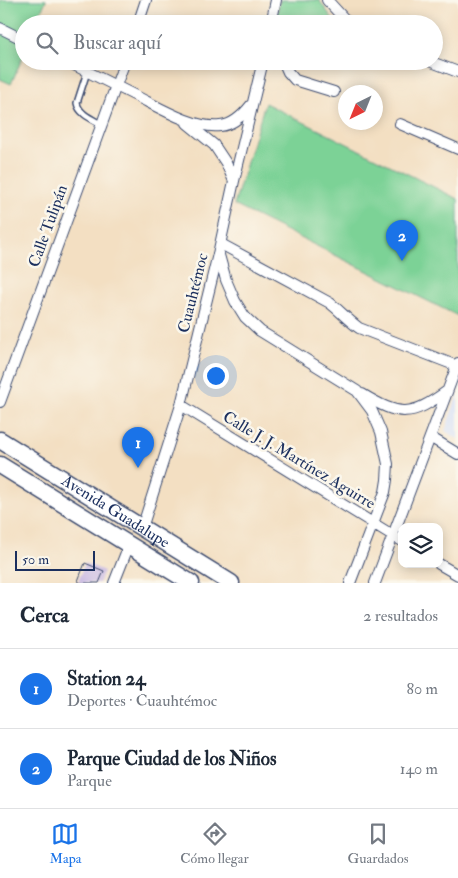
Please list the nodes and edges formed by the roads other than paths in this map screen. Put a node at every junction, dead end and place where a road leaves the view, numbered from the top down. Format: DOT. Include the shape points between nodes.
graph roads {
  1 [pos="146,0"];
  2 [pos="276,0"];
  3 [pos="327,0"];
  4 [pos="141,15"];
  5 [pos="273,15"];
  6 [pos="341,15"];
  7 [pos="0,28"];
  8 [pos="15,36"];
  9 [pos="443,66"];
  10 [pos="83,70"];
  11 [pos="121,70"];
  12 [pos="261,70"];
  13 [pos="287,70"];
  14 [pos="87,72"];
  15 [pos="458,72"];
  16 [pos="116,86"];
  17 [pos="334,92"];
  18 [pos="253,102"];
  19 [pos="180,118"];
  20 [pos="102,124"];
  21 [pos="400,124"];
  22 [pos="458,149"];
  23 [pos="234,181"];
  24 [pos="219,249"];
  25 [pos="458,364"];
  26 [pos="357,391"];
  27 [pos="447,391"];
  28 [pos="0,402"];
  29 [pos="181,405"];
  30 [pos="430,437"];
  31 [pos="0,440"];
  32 [pos="458,454"];
  33 [pos="0,465"];
  34 [pos="373,523"];
  35 [pos="142,528"];
  36 [pos="397,538"];
  37 [pos="129,545"];
  38 [pos="443,566"];
  39 [pos="458,575"];
  40 [pos="114,583"];
  41 [pos="191,583"];
  42 [pos="231,583"];
  43 [pos="350,583"];
  44 [pos="375,583"];
  1 -- 4 [label="street"];
  2 -- 5 [label="street"];
  3 -- 6 [label="street"];
  7 -- 8 [label="street"];
  9 -- 15 [label="street"];
  10 -- 14 [label="street"];
  11 -- 16 [label="street, Calle Tulipán"];
  12 -- 18 [label="street, Cuauhtémoc"];
  13 -- 17 [label="street" via="295,80"];
  14 -- 16 [label="street"];
  14 -- 20 [label="lane" via="78,108"];
  16 -- 19 [label="street"];
  16 -- 20 [label="street, Calle Tulipán"];
  18 -- 19 [label="street" via="245,113 222,126 202,125"];
  18 -- 23 [label="street, Cuauhtémoc"];
  19 -- 23 [label="street" via="214,145"];
  20 -- 28 [label="street, Calle Tulipán"];
  21 -- 22 [label="street"];
  23 -- 24 [label="street, Cuauhtémoc"];
  24 -- 25 [label="street" via="330,303 359,328"];
  24 -- 26 [label="street" via="226,280 245,317 260,331"];
  24 -- 29 [label="street, Cuauhtémoc"];
  25 -- 27 [label="street"];
  26 -- 27 [label="street" via="380,405 400,411 423,407"];
  26 -- 34 [label="street" via="372,411 381,432 388,464 384,492"];
  27 -- 30 [label="street"];
  29 -- 34 [label="street, Calle J. J. Martínez Aguirre"];
  29 -- 35 [label="street, Cuauhtémoc"];
  30 -- 32 [label="street"];
  30 -- 36 [label="street"];
  31 -- 35 [label="main road, Avenida Guadalupe"];
  33 -- 37 [label="main road, Avenida Guadalupe"];
  34 -- 36 [label="street, Calle J. J. Martínez Aguirre"];
  34 -- 43 [label="street"];
  35 -- 42 [label="main road, Avenida Guadalupe"];
  36 -- 44 [label="street"];
  37 -- 40 [label="street"];
  37 -- 41 [label="main road, Avenida Guadalupe"];
  38 -- 39 [label="street"];
}
